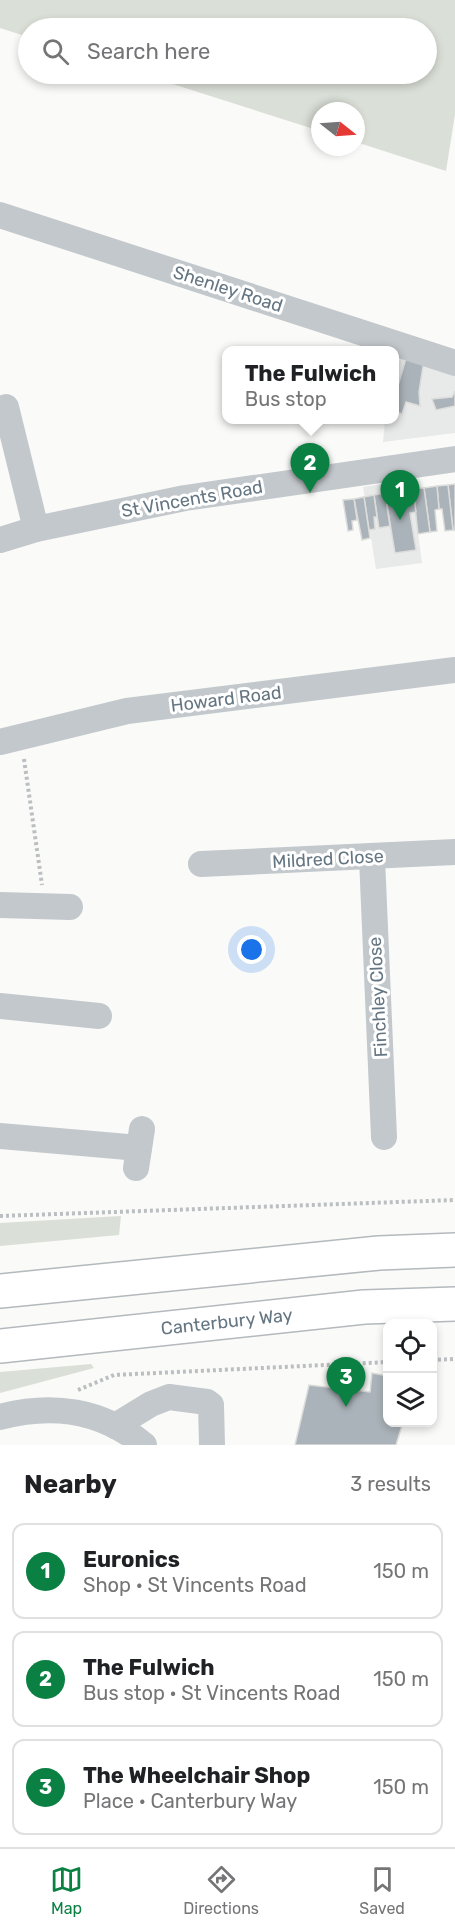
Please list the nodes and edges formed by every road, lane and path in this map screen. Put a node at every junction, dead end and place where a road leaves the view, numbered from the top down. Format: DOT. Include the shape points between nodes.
graph roads {
  1 [pos="0,215"];
  2 [pos="455,363"];
  3 [pos="6,407"];
  4 [pos="455,459"];
  5 [pos="36,529"];
  6 [pos="0,540"];
  7 [pos="455,670"];
  8 [pos="10,738"];
  9 [pos="455,852"];
  10 [pos="372,858"];
  11 [pos="201,864"];
  12 [pos="0,905"];
  13 [pos="58,907"];
  14 [pos="0,1006"];
  15 [pos="99,1016"];
  16 [pos="0,1136"];
  17 [pos="384,1137"];
  18 [pos="139,1148"];
  19 [pos="455,1200"];
  20 [pos="0,1216"];
  21 [pos="455,1250"];
  22 [pos="0,1291"];
  23 [pos="455,1304"];
  24 [pos="0,1346"];
  25 [pos="455,1359"];
  26 [pos="437,1360"];
  27 [pos="383,1362"];
  28 [pos="72,1392"];
  29 [pos="0,1417"];
  30 [pos="115,1426"];
  31 [pos="144,1445"];
  32 [pos="212,1445"];
  1 -- 2 [label="street, Shenley Road"];
  3 -- 5 [label="street"];
  4 -- 5 [label="street, St Vincents Road" via="185,498"];
  5 -- 6 [label="street, St Vincents Road"];
  7 -- 8 [label="street, Howard Road" via="127,711"];
  8 -- 13 [label="path"];
  9 -- 10 [label="street, Mildred Close"];
  10 -- 11 [label="street, Mildred Close"];
  10 -- 17 [label="street, Finchley Close"];
  12 -- 13 [label="street"];
  14 -- 15 [label="street"];
  16 -- 18 [label="street"];
  19 -- 20 [label="path"];
  21 -- 22 [label="highway" via="379,1253"];
  23 -- 24 [label="highway, Canterbury Way" via="364,1307"];
  25 -- 26 [label="path"];
  27 -- 28 [label="path" via="114,1375"];
  29 -- 30 [label="street" via="30,1410 61,1410"];
  30 -- 31 [label="street"];
  30 -- 32 [label="street" via="169,1397 207,1402 211,1405"];
}
